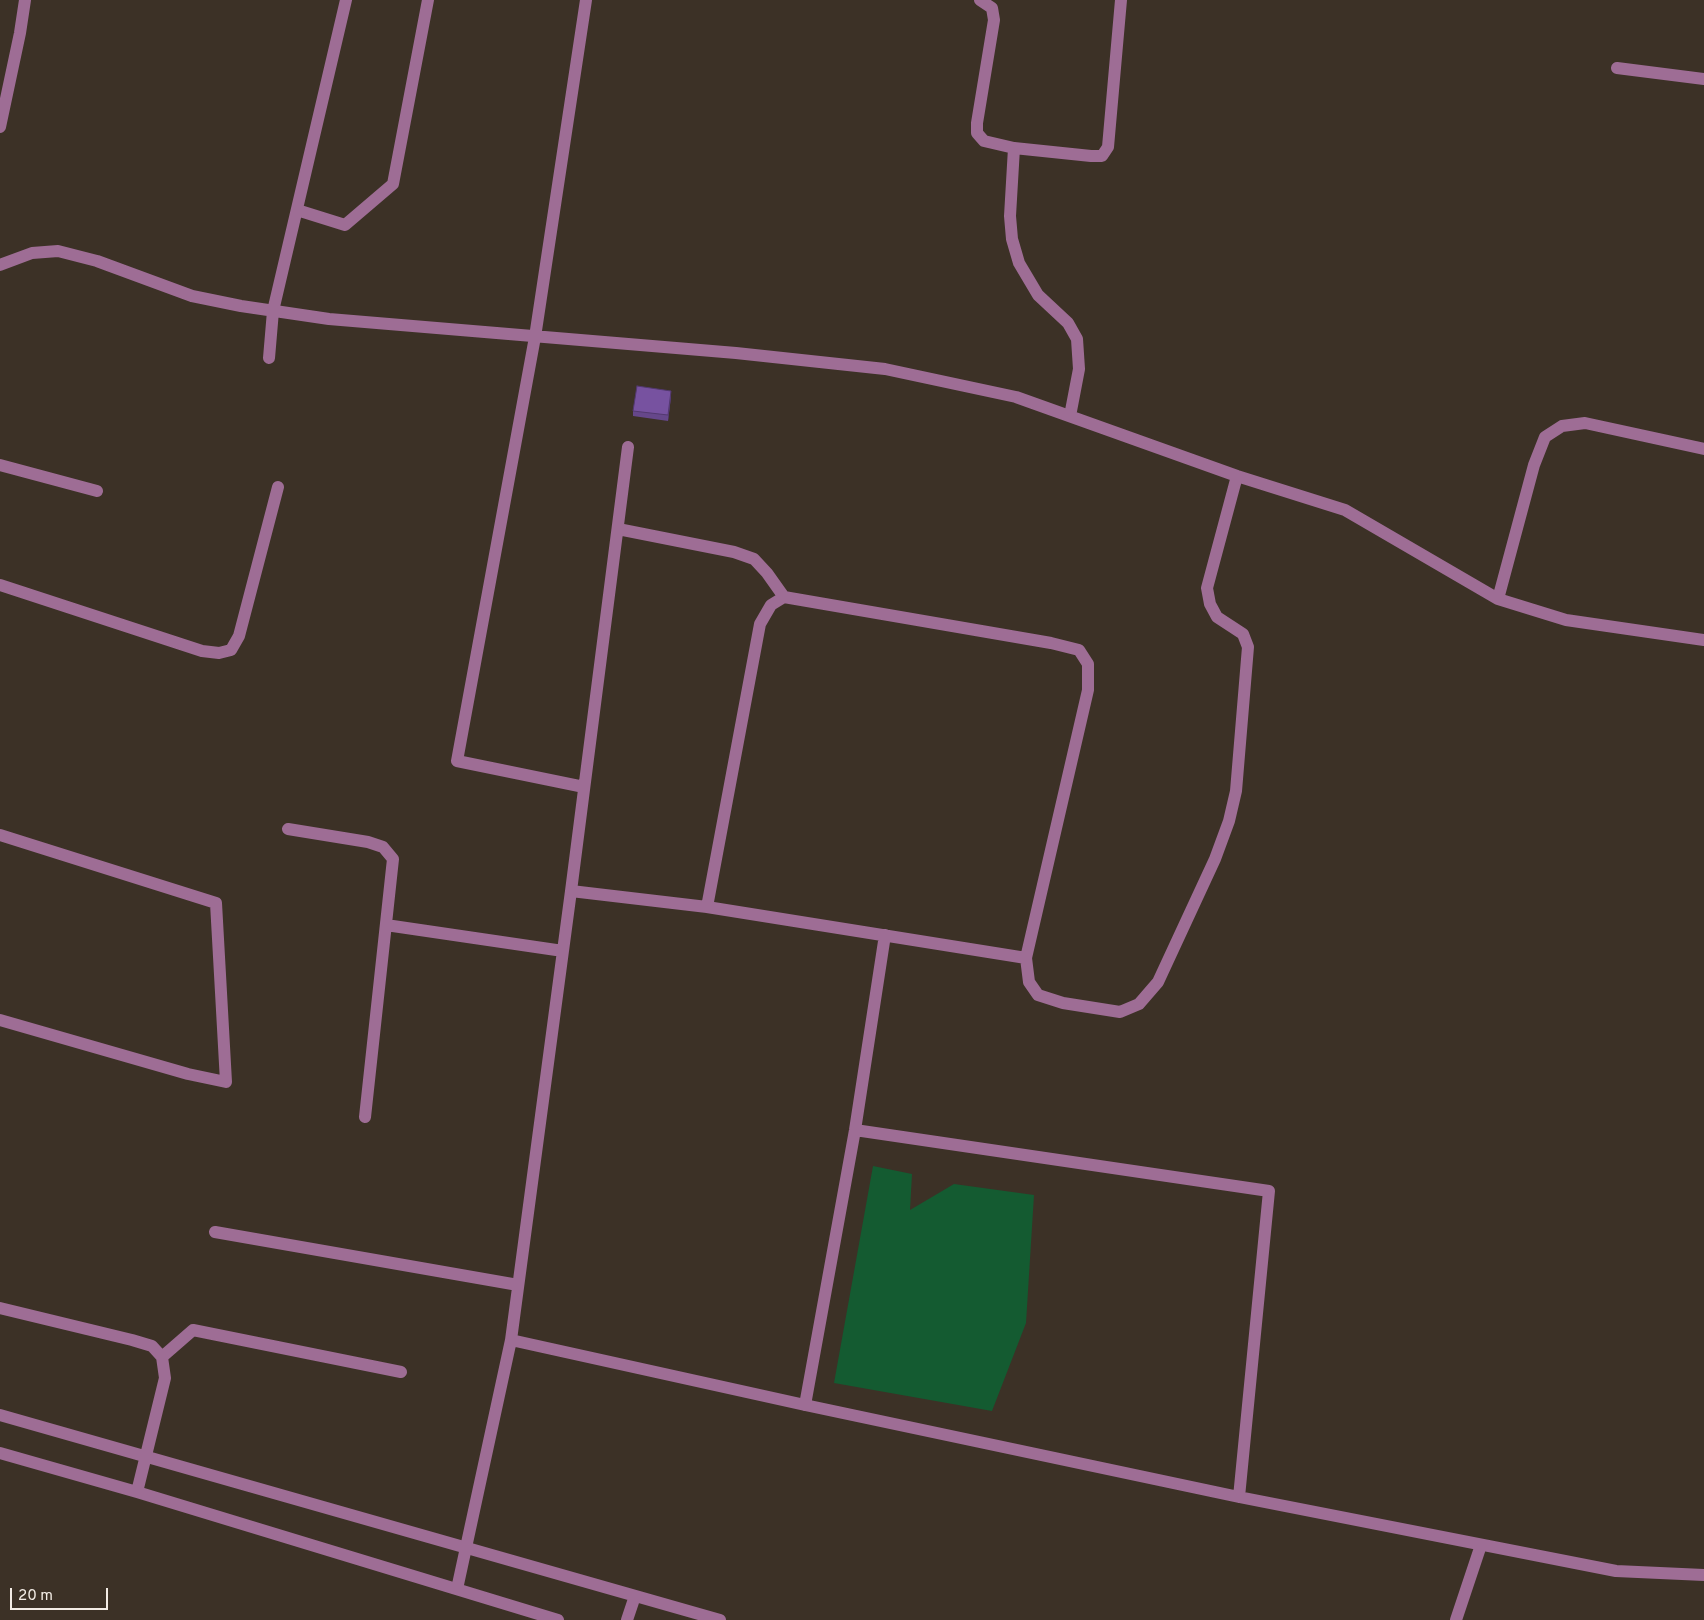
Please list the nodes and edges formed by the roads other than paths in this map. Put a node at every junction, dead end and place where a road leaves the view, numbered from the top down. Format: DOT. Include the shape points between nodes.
graph roads {
  1 [pos="25,0"];
  2 [pos="346,0"];
  3 [pos="428,0"];
  4 [pos="586,0"];
  5 [pos="980,0"];
  6 [pos="1121,0"];
  7 [pos="1617,68"];
  8 [pos="1704,79"];
  9 [pos="0,127"];
  10 [pos="1014,148"];
  11 [pos="297,210"];
  12 [pos="0,265"];
  13 [pos="273,311"];
  14 [pos="535,337"];
  15 [pos="269,358"];
  16 [pos="1070,416"];
  17 [pos="628,447"];
  18 [pos="1704,449"];
  19 [pos="0,464"];
  20 [pos="1237,476"];
  21 [pos="278,487"];
  22 [pos="97,491"];
  23 [pos="618,529"];
  24 [pos="0,585"];
  25 [pos="784,597"];
  26 [pos="1498,599"];
  27 [pos="1704,640"];
  28 [pos="584,787"];
  29 [pos="288,829"];
  30 [pos="0,835"];
  31 [pos="570,891"];
  32 [pos="707,907"];
  33 [pos="386,925"];
  34 [pos="885,934"];
  35 [pos="563,951"];
  36 [pos="1026,958"];
  37 [pos="0,1020"];
  38 [pos="365,1117"];
  39 [pos="855,1130"];
  40 [pos="215,1232"];
  41 [pos="518,1285"];
  42 [pos="0,1308"];
  43 [pos="511,1340"];
  44 [pos="162,1357"];
  45 [pos="401,1372"];
  46 [pos="805,1406"];
  47 [pos="0,1415"];
  48 [pos="0,1453"];
  49 [pos="146,1456"];
  50 [pos="137,1492"];
  51 [pos="1239,1497"];
  52 [pos="1481,1544"];
  53 [pos="466,1547"];
  54 [pos="1704,1575"];
  55 [pos="457,1588"];
  56 [pos="635,1596"];
  57 [pos="558,1620"];
  58 [pos="627,1620"];
  59 [pos="720,1620"];
  60 [pos="1456,1620"];
  1 -- 9 [label="street"];
  2 -- 11 [label="street"];
  3 -- 11 [label="street" via="393,184 345,225"];
  4 -- 14 [label="street"];
  5 -- 10 [label="street" via="992,8 994,20 977,133 984,141"];
  6 -- 10 [label="street" via="1108,148 1102,156"];
  7 -- 8 [label="street"];
  10 -- 16 [label="street" via="1010,216 1019,263 1038,295 1068,323 1077,339 1079,368"];
  11 -- 13 [label="street"];
  12 -- 13 [label="street" via="32,253 58,251 97,261 192,296"];
  13 -- 14 [label="street" via="328,319"];
  13 -- 15 [label="street"];
  14 -- 16 [label="street" via="885,369 1016,397"];
  14 -- 28 [label="street" via="457,761"];
  16 -- 20 [label="street"];
  17 -- 23 [label="street"];
  18 -- 26 [label="street" via="1585,423 1562,426 1545,437 1534,465"];
  19 -- 22 [label="street"];
  20 -- 26 [label="street" via="1345,510"];
  20 -- 36 [label="street" via="1207,588 1217,617 1243,634 1248,647 1236,791 1216,859 1158,982 1139,1004 1120,1012 1063,1003 1038,995 1029,982"];
  21 -- 24 [label="street" via="239,636 231,650 219,653 202,651"];
  23 -- 25 [label="street" via="734,552 754,559"];
  23 -- 28 [label="street"];
  25 -- 32 [label="street" via="771,605 760,624"];
  25 -- 36 [label="street" via="1079,650 1088,664 1088,690"];
  26 -- 27 [label="street" via="1566,620"];
  28 -- 31 [label="street"];
  29 -- 33 [label="street" via="383,847 393,859"];
  30 -- 37 [label="street" via="216,902 226,1082"];
  31 -- 32 [label="street"];
  31 -- 35 [label="street"];
  32 -- 34 [label="street"];
  33 -- 35 [label="street"];
  33 -- 38 [label="street"];
  34 -- 36 [label="street"];
  34 -- 39 [label="street"];
  35 -- 41 [label="street"];
  39 -- 46 [label="street"];
  39 -- 51 [label="street" via="1269,1191"];
  40 -- 41 [label="street"];
  41 -- 43 [label="street"];
  42 -- 44 [label="street" via="152,1346"];
  43 -- 46 [label="street"];
  43 -- 53 [label="street"];
  44 -- 45 [label="street" via="193,1330"];
  44 -- 49 [label="street" via="165,1378"];
  46 -- 51 [label="street"];
  47 -- 49 [label="street"];
  48 -- 50 [label="street"];
  49 -- 50 [label="street"];
  49 -- 53 [label="street"];
  50 -- 55 [label="street"];
  51 -- 52 [label="street"];
  52 -- 54 [label="street" via="1616,1571"];
  52 -- 60 [label="street"];
  53 -- 55 [label="street"];
  53 -- 56 [label="street"];
  55 -- 57 [label="street"];
  56 -- 58 [label="street"];
  56 -- 59 [label="street"];
}
